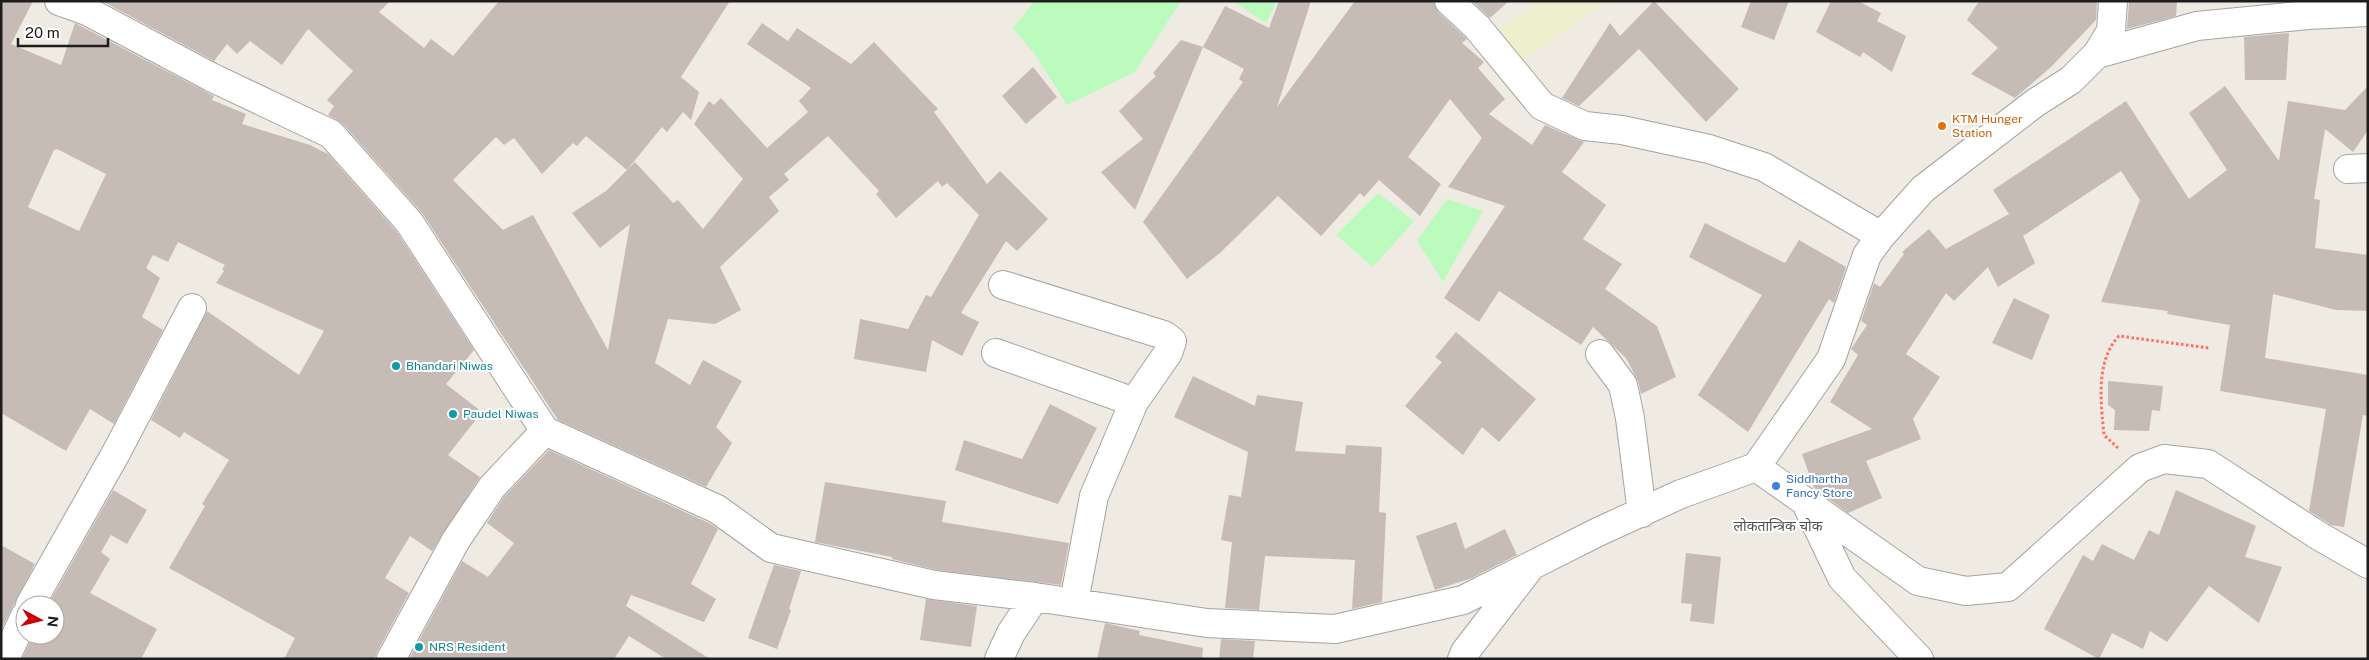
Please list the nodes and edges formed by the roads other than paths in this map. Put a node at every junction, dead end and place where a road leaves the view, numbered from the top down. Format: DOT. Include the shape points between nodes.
graph roads {
  1 [pos="59,1"];
  2 [pos="1449,1"];
  3 [pos="2113,1"];
  4 [pos="2368,12"];
  5 [pos="2097,54"];
  6 [pos="1881,236"];
  7 [pos="1003,285"];
  8 [pos="192,308"];
  9 [pos="996,354"];
  10 [pos="1600,354"];
  11 [pos="1134,402"];
  12 [pos="545,431"];
  13 [pos="1756,467"];
  14 [pos="1805,501"];
  15 [pos="1642,513"];
  16 [pos="1532,564"];
  17 [pos="2368,564"];
  18 [pos="36,595"];
  19 [pos="1035,597"];
  20 [pos="1074,602"];
  21 [pos="15,638"];
  22 [pos="5,659"];
  23 [pos="391,659"];
  24 [pos="999,659"];
  25 [pos="1462,659"];
  26 [pos="1919,659"];
  1 -- 12 [label="street" via="87,11 211,77 331,134 409,222"];
  2 -- 6 [label="street" via="1477,27 1542,106 1585,126 1622,130 1710,149 1764,167"];
  3 -- 5 [label="street" via="2111,31"];
  4 -- 5 [label="street" via="2197,26"];
  5 -- 6 [label="street" via="2071,80 2035,103 1923,189"];
  6 -- 13 [label="street" via="1867,255 1831,360"];
  7 -- 11 [label="street" via="1164,335 1172,341 1168,353"];
  8 -- 18 [label="street" via="116,453"];
  9 -- 11 [label="street"];
  10 -- 15 [label="street" via="1622,385 1630,418"];
  11 -- 20 [label="street" via="1094,496"];
  12 -- 19 [label="street" via="717,509 771,548 934,585"];
  12 -- 23 [label="street" via="492,488 456,540"];
  13 -- 14 [label="street"];
  13 -- 15 [label="street" via="1681,494"];
  14 -- 17 [label="street" via="1918,581 1966,592 2008,587 2140,468 2164,459 2208,464"];
  14 -- 26 [label="street" via="1842,578"];
  15 -- 16 [label="street"];
  16 -- 20 [label="street" via="1463,600 1335,629 1207,623"];
  16 -- 25 [label="street"];
  19 -- 20 [label="street"];
  19 -- 24 [label="street" via="1011,633"];
  21 -- 22 [label="street"];
}
